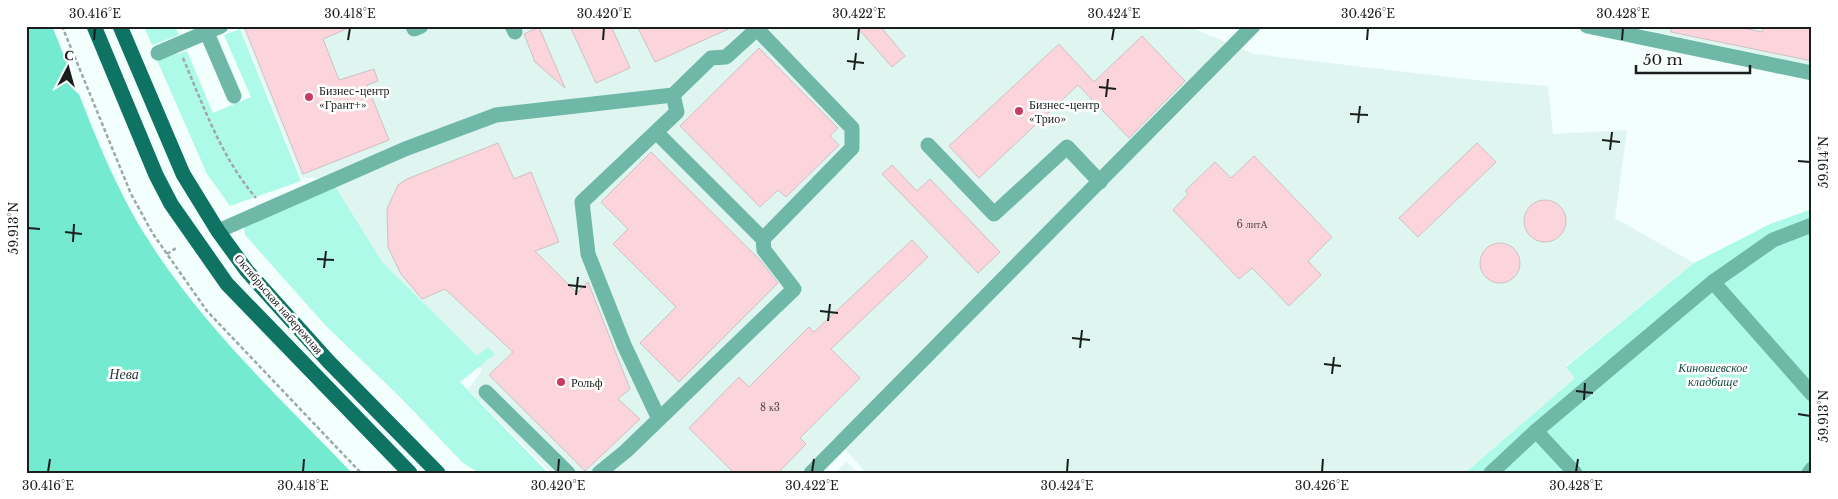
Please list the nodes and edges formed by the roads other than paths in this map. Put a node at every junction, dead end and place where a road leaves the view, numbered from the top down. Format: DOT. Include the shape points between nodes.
graph roads {
  1 [pos="94,26"];
  2 [pos="120,26"];
  3 [pos="413,26"];
  4 [pos="421,26"];
  5 [pos="1253,26"];
  6 [pos="1587,26"];
  7 [pos="210,28"];
  8 [pos="158,53"];
  9 [pos="1812,73"];
  10 [pos="673,95"];
  11 [pos="234,96"];
  12 [pos="658,133"];
  13 [pos="928,145"];
  14 [pos="1100,182"];
  15 [pos="1812,225"];
  16 [pos="218,231"];
  17 [pos="763,239"];
  18 [pos="1713,282"];
  19 [pos="486,392"];
  20 [pos="1812,394"];
  21 [pos="659,420"];
  22 [pos="1536,431"];
  23 [pos="1812,469"];
  24 [pos="410,473"];
  25 [pos="438,473"];
  26 [pos="568,473"];
  27 [pos="599,473"];
  28 [pos="811,473"];
  29 [pos="1492,473"];
  30 [pos="1574,473"];
  31 [pos="1809,473"];
  1 -- 24 [label="main road, Октябрьская набережная" via="156,175 171,204 221,276"];
  2 -- 16 [label="main road, Октябрьская набережная" via="183,174"];
  3 -- 4 [label="street" via="414,29"];
  5 -- 14 [label="street"];
  6 -- 9 [label="street"];
  7 -- 8 [label="street"];
  7 -- 11 [label="street"];
  10 -- 12 [label="street" via="677,112"];
  10 -- 16 [label="street" via="496,115 405,149"];
  10 -- 17 [label="street" via="711,58 726,57 757,29 852,128 852,148"];
  12 -- 17 [label="street"];
  12 -- 21 [label="street" via="582,202 588,254 624,345"];
  13 -- 14 [label="street" via="994,214 1067,147"];
  14 -- 28 [label="street"];
  15 -- 18 [label="street" via="1773,240"];
  16 -- 25 [label="main road, Октябрьская набережная" via="247,271 329,362"];
  17 -- 21 [label="street" via="764,250 794,289"];
  18 -- 20 [label="street"];
  18 -- 22 [label="street"];
  19 -- 26 [label="street"];
  21 -- 27 [label="street"];
  22 -- 29 [label="street"];
  22 -- 30 [label="street"];
  23 -- 31 [label="street"];
}
